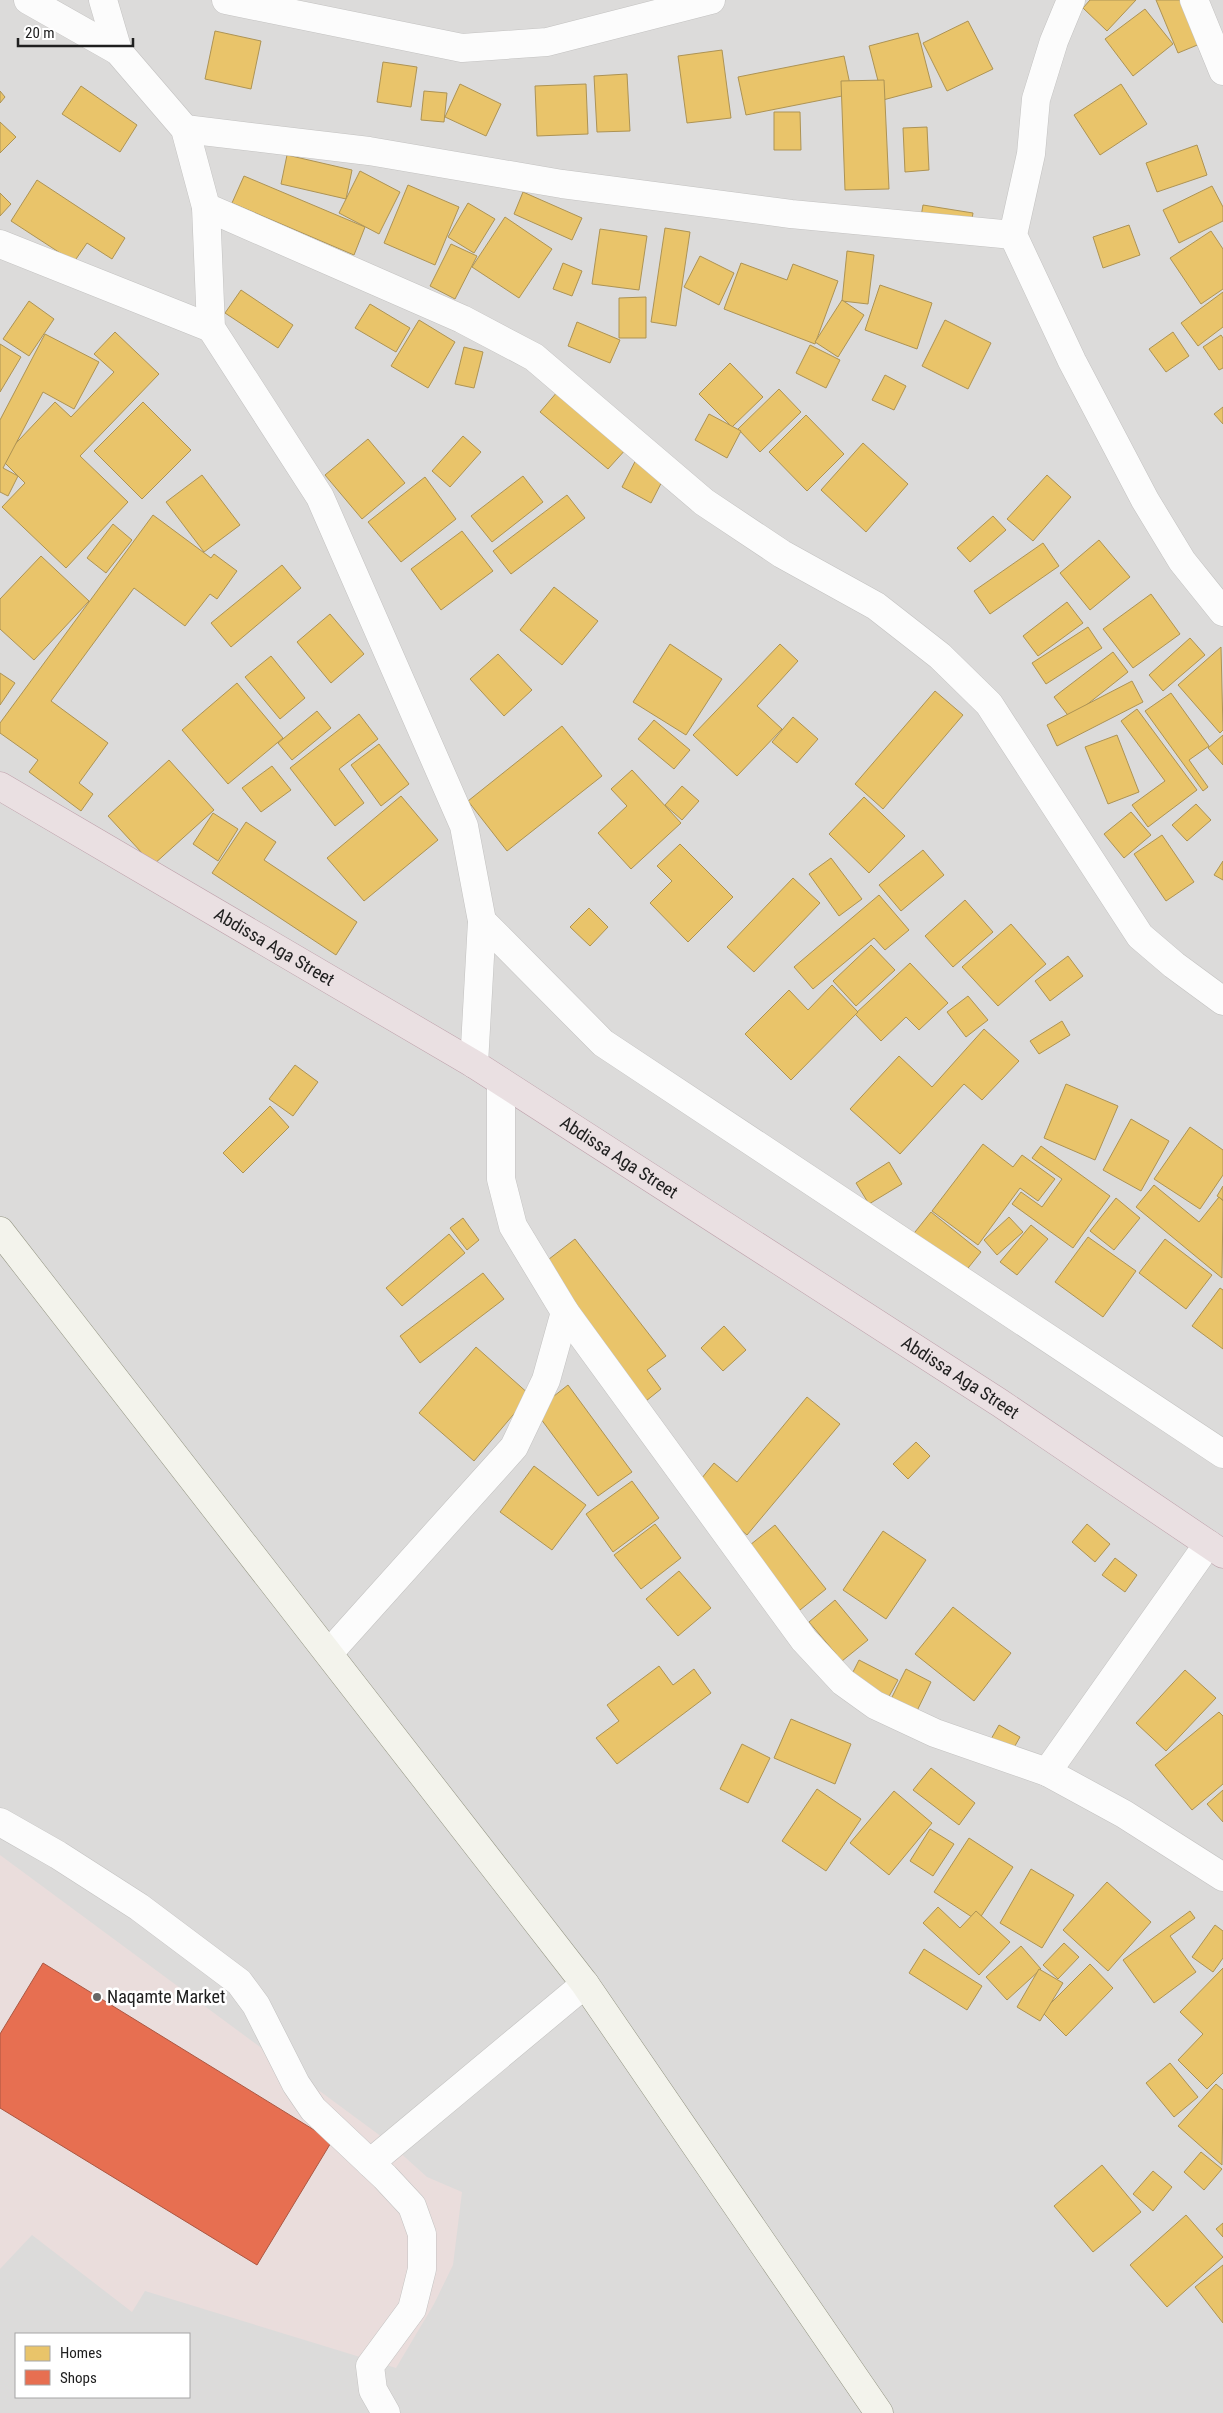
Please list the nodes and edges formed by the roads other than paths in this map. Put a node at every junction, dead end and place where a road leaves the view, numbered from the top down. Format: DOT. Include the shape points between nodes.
graph roads {
  1 [pos="28,0"];
  2 [pos="103,0"];
  3 [pos="226,0"];
  4 [pos="711,0"];
  5 [pos="1071,0"];
  6 [pos="1194,0"];
  7 [pos="118,51"];
  8 [pos="1223,70"];
  9 [pos="186,129"];
  10 [pos="206,207"];
  11 [pos="1013,235"];
  12 [pos="0,244"];
  13 [pos="211,328"];
  14 [pos="1223,612"];
  15 [pos="0,786"];
  16 [pos="482,921"];
  17 [pos="1223,1001"];
  18 [pos="474,1064"];
  19 [pos="501,1082"];
  20 [pos="0,1231"];
  21 [pos="564,1312"];
  22 [pos="1223,1454"];
  23 [pos="1215,1549"];
  24 [pos="329,1654"];
  25 [pos="1047,1772"];
  26 [pos="0,1822"];
  27 [pos="1223,1877"];
  28 [pos="585,1984"];
  29 [pos="370,2162"];
  30 [pos="386,2413"];
  31 [pos="879,2413"];
  1 -- 7 [label="street"];
  2 -- 7 [label="street"];
  3 -- 4 [label="street" via="462,48 547,42"];
  5 -- 11 [label="street" via="1036,99 1032,154"];
  6 -- 8 [label="street"];
  7 -- 9 [label="street"];
  9 -- 10 [label="street"];
  9 -- 11 [label="street" via="369,151 562,184 791,214"];
  10 -- 13 [label="street"];
  10 -- 17 [label="street" via="462,319 534,357 704,502 782,554 876,606 940,656 989,704 1140,936"];
  11 -- 14 [label="street" via="1072,361 1145,500 1182,561"];
  12 -- 13 [label="street"];
  13 -- 16 [label="street" via="320,497 464,826"];
  15 -- 18 [label="highway, Abdissa Aga Street"];
  16 -- 18 [label="street"];
  16 -- 22 [label="street" via="603,1043"];
  18 -- 19 [label="highway, Abdissa Aga Street"];
  19 -- 21 [label="street" via="502,1178 513,1226"];
  19 -- 23 [label="highway, Abdissa Aga Street" via="1000,1403"];
  20 -- 24 [label="street"];
  21 -- 24 [label="street" via="546,1380 514,1447"];
  21 -- 25 [label="street" via="804,1640 843,1682 875,1705 935,1734"];
  23 -- 25 [label="street"];
  24 -- 28 [label="street"];
  25 -- 27 [label="street" via="1124,1814"];
  26 -- 29 [label="street" via="140,1907 239,1982 256,2005 296,2084 313,2109"];
  28 -- 29 [label="street"];
  28 -- 31 [label="street"];
  29 -- 30 [label="street" via="412,2206 422,2234 422,2269 412,2308 370,2366 373,2390"];
}
